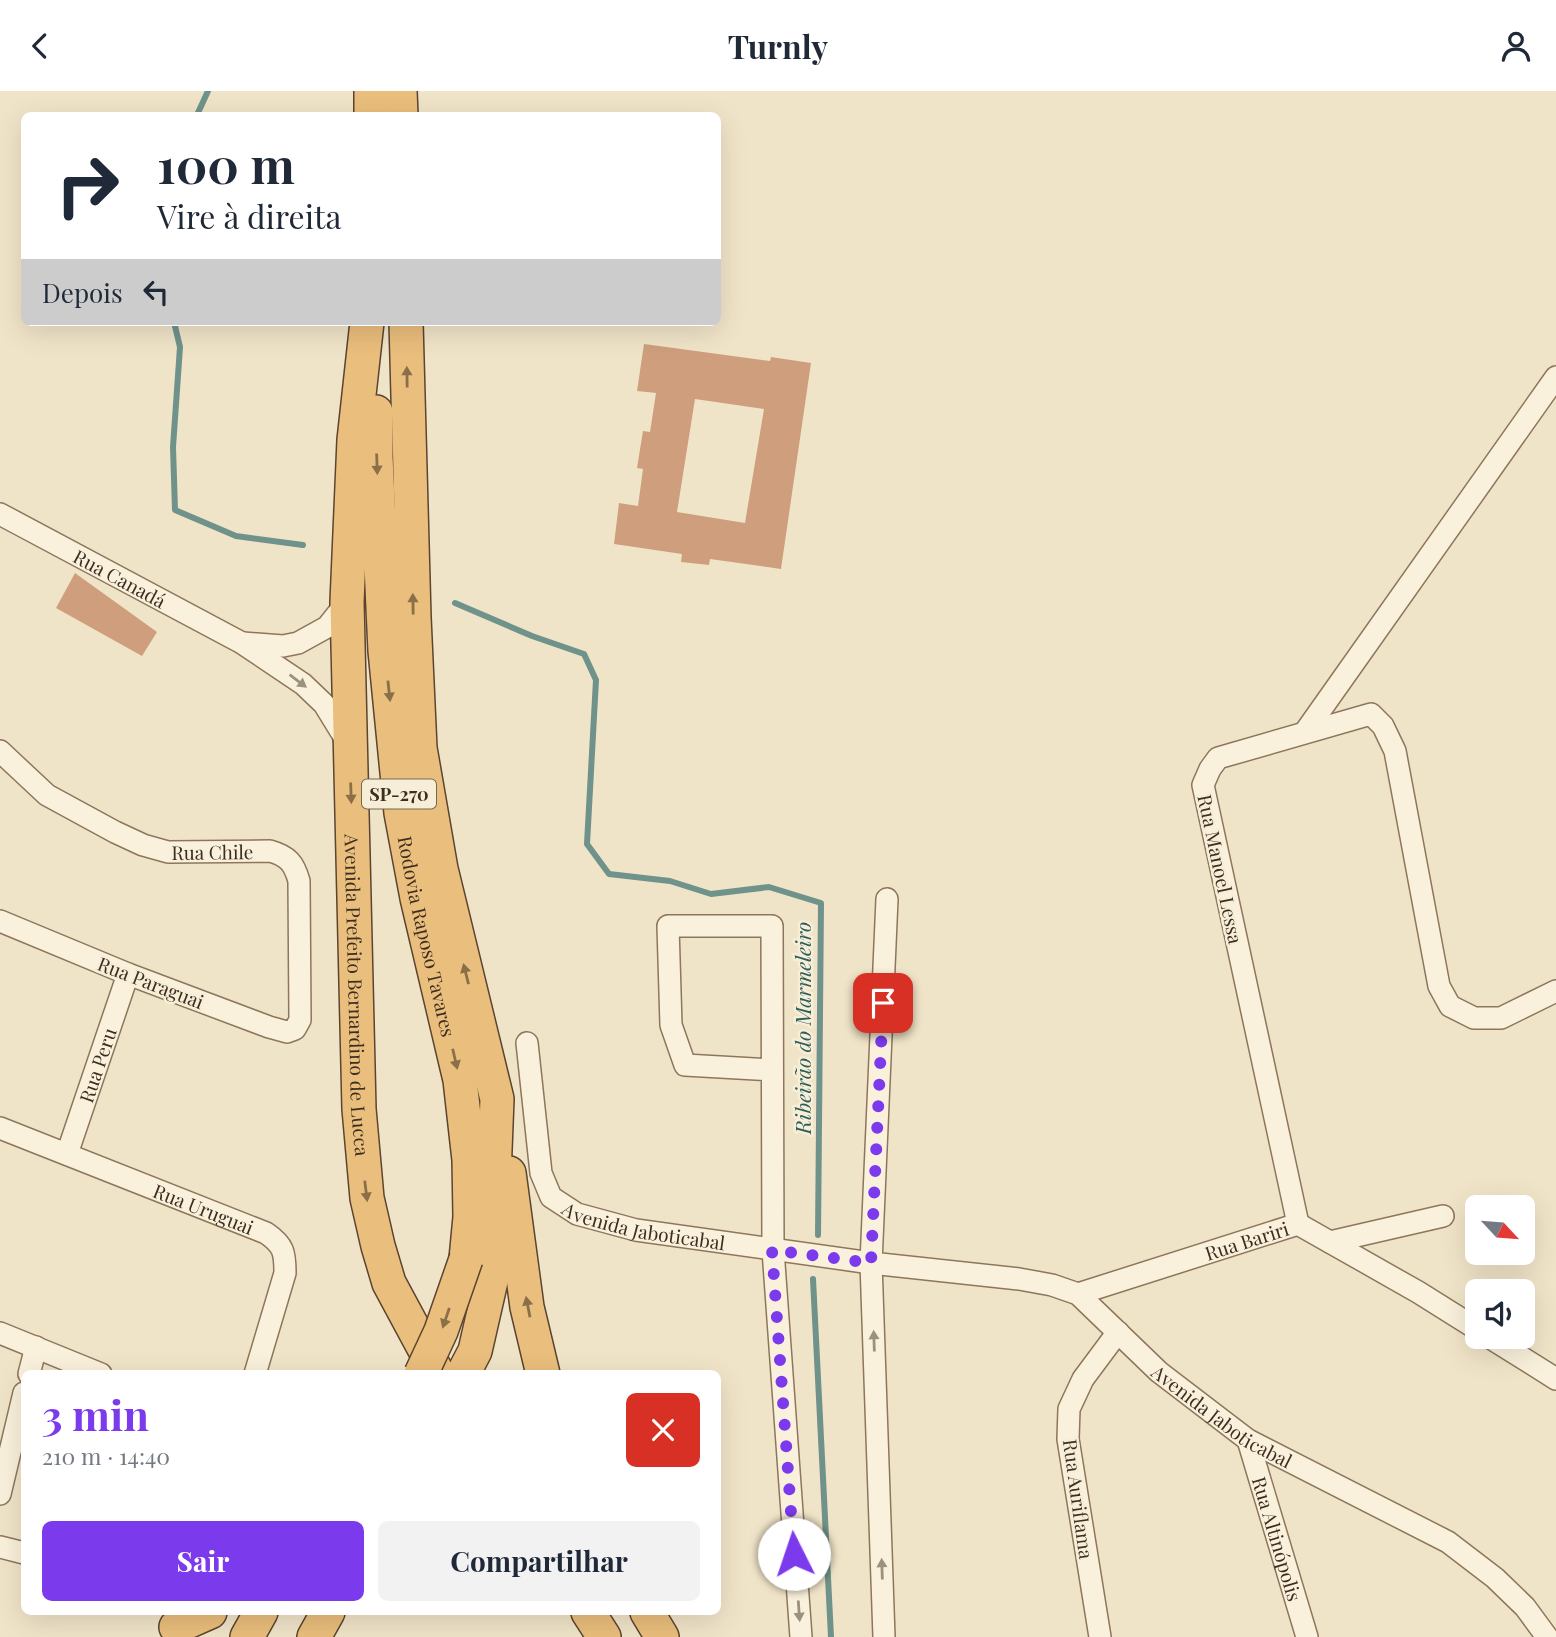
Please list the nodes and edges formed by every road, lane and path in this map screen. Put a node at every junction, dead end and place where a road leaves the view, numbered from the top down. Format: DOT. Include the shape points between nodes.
graph roads {
  1 [pos="370,91"];
  2 [pos="400,91"];
  3 [pos="372,112"];
  4 [pos="401,112"];
  5 [pos="367,326"];
  6 [pos="376,326"];
  7 [pos="406,326"];
  8 [pos="1556,377"];
  9 [pos="0,514"];
  10 [pos="346,602"];
  11 [pos="242,643"];
  12 [pos="1305,731"];
  13 [pos="350,745"];
  14 [pos="0,751"];
  15 [pos="887,899"];
  16 [pos="0,921"];
  17 [pos="128,974"];
  18 [pos="1556,991"];
  19 [pos="300,1020"];
  20 [pos="527,1043"];
  21 [pos="772,1070"];
  22 [pos="497,1100"];
  23 [pos="0,1128"];
  24 [pos="67,1154"];
  25 [pos="1443,1216"];
  26 [pos="1298,1224"];
  27 [pos="1329,1242"];
  28 [pos="772,1250"];
  29 [pos="481,1259"];
  30 [pos="871,1263"];
  31 [pos="1078,1294"];
  32 [pos="1465,1321"];
  33 [pos="1118,1332"];
  34 [pos="0,1333"];
  35 [pos="36,1347"];
  36 [pos="1508,1349"];
  37 [pos="30,1370"];
  38 [pos="91,1370"];
  39 [pos="256,1370"];
  40 [pos="423,1370"];
  41 [pos="436,1370"];
  42 [pos="465,1370"];
  43 [pos="542,1370"];
  44 [pos="1556,1379"];
  45 [pos="21,1406"];
  46 [pos="1248,1440"];
  47 [pos="0,1494"];
  48 [pos="0,1547"];
  49 [pos="21,1552"];
  50 [pos="202,1615"];
  51 [pos="259,1615"];
  52 [pos="326,1615"];
  53 [pos="591,1615"];
  54 [pos="649,1615"];
  55 [pos="177,1625"];
  56 [pos="247,1637"];
  57 [pos="314,1637"];
  58 [pos="604,1637"];
  59 [pos="662,1637"];
  60 [pos="801,1637"];
  61 [pos="884,1637"];
  62 [pos="1100,1637"];
  63 [pos="1307,1637"];
  64 [pos="1546,1637"];
  1 -- 3 [label="highway"];
  2 -- 4 [label="highway"];
  5 -- 10 [label="highway, Avenida Prefeito Bernardino de Lucca" via="354,440"];
  6 -- 29 [label="highway, Rodovia Raposo Tavares / SP-270, one-way" via="376,457 385,651 401,813 460,1080 470,1217"];
  22 -- 7 [label="highway, Rodovia Raposo Tavares / SP-270, one-way" via="441,869 420,748"];
  8 -- 12 [label="street"];
  9 -- 11 [label="street, Rua Canadá"];
  10 -- 11 [label="street" via="327,627 298,643"];
  10 -- 13 [label="highway, Avenida Prefeito Bernardino de Lucca"];
  11 -- 13 [label="street, Rua Canadá, one-way" via="303,684 324,704"];
  12 -- 18 [label="street, Rua Manoel Lessa" via="1371,714 1383,726 1395,751 1439,986 1450,1006 1474,1018 1501,1018"];
  12 -- 26 [label="street, Rua Manoel Lessa" via="1219,758 1203,785"];
  13 -- 41 [label="highway, Avenida Prefeito Bernardino de Lucca, one-way" via="359,1109 367,1198 389,1283"];
  14 -- 19 [label="street, Rua Chile" via="47,795 144,845 168,852 270,851 289,860 299,881"];
  15 -- 30 [label="street"];
  16 -- 17 [label="street, Rua Paraguai"];
  17 -- 19 [label="street, Rua Paraguai" via="287,1032"];
  17 -- 24 [label="street, Rua Peru"];
  20 -- 28 [label="street, Avenida Jaboticabal" via="541,1173 551,1197 577,1215 636,1230"];
  21 -- 21 [label="street" via="772,926 668,926 671,1025 685,1065"];
  21 -- 28 [label="street"];
  22 -- 29 [label="highway, Rodovia Raposo Tavares / SP-270" via="492,1226"];
  43 -- 22 [label="highway, one-way" via="527,1307"];
  23 -- 24 [label="street, Rua Uruguai"];
  24 -- 39 [label="street, Rua Uruguai" via="276,1240 285,1255 285,1273"];
  25 -- 27 [label="street"];
  26 -- 27 [label="street, Rua Bariri"];
  26 -- 31 [label="street, Rua Bariri"];
  27 -- 32 [label="street, Rua Bariri"];
  28 -- 30 [label="street, Avenida Jaboticabal"];
  28 -- 60 [label="street, one-way"];
  29 -- 40 [label="highway, Rodovia Raposo Tavares / SP-270, one-way, bridge"];
  29 -- 42 [label="highway, Rodovia Raposo Tavares / SP-270" via="475,1351"];
  30 -- 31 [label="street, Avenida Jaboticabal" via="1019,1279"];
  61 -- 30 [label="street, one-way"];
  31 -- 33 [label="street, Avenida Jaboticabal"];
  33 -- 46 [label="street, Avenida Jaboticabal" via="1159,1372"];
  33 -- 62 [label="street, Rua Auriflama" via="1083,1380 1069,1409 1068,1439"];
  34 -- 35 [label="street"];
  35 -- 37 [label="street"];
  35 -- 38 [label="street"];
  36 -- 44 [label="street"];
  45 -- 47 [label="street"];
  46 -- 63 [label="street, Rua Altinópolis"];
  46 -- 64 [label="street, Avenida Jaboticabal" via="1448,1542 1525,1607"];
  48 -- 49 [label="street"];
  50 -- 55 [label="highway"];
  51 -- 56 [label="highway"];
  52 -- 57 [label="highway"];
  53 -- 58 [label="highway"];
  54 -- 59 [label="highway"];
}
